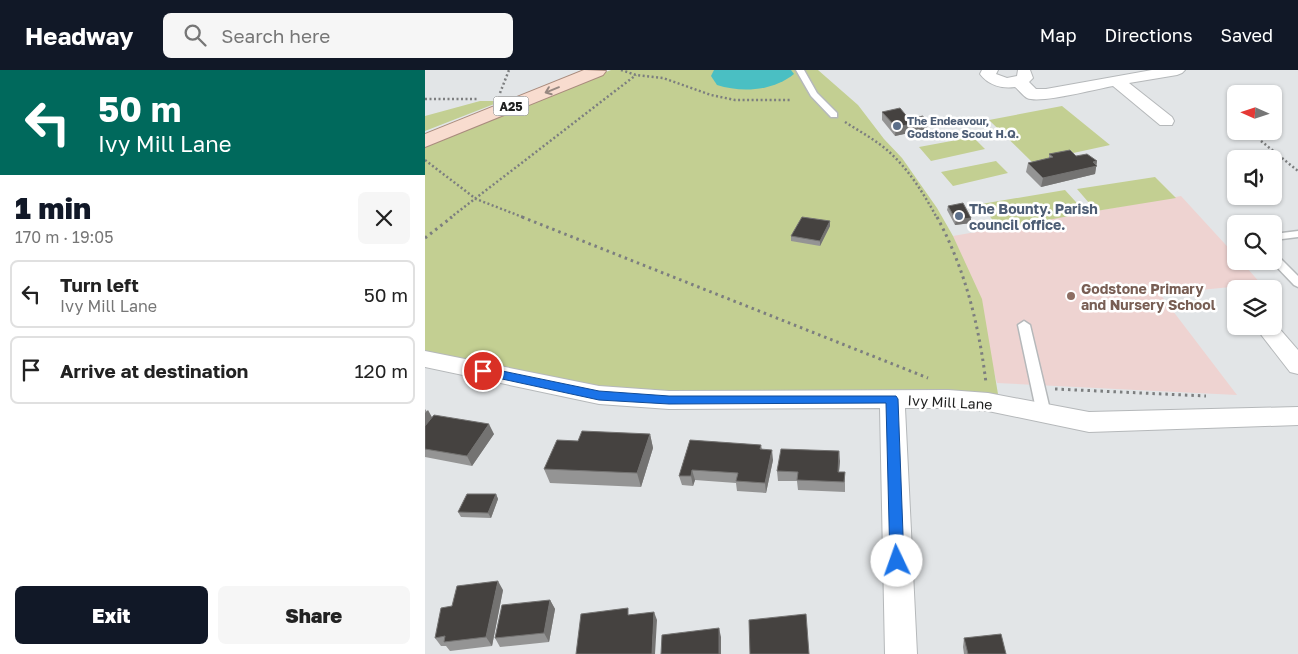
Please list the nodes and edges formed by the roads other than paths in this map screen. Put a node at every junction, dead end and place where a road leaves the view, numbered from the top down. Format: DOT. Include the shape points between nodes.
graph roads {
  1 [pos="596,70"];
  2 [pos="800,70"];
  3 [pos="990,70"];
  4 [pos="1177,70"];
  5 [pos="1020,76"];
  6 [pos="1117,82"];
  7 [pos="834,115"];
  8 [pos="1166,121"];
  9 [pos="425,141"];
  10 [pos="1298,234"];
  11 [pos="1282,236"];
  12 [pos="1282,266"];
  13 [pos="1298,283"];
  14 [pos="1024,324"];
  15 [pos="1272,335"];
  16 [pos="425,359"];
  17 [pos="1298,366"];
  18 [pos="892,399"];
  19 [pos="1044,414"];
  20 [pos="1298,416"];
  21 [pos="901,654"];
  1 -- 9 [label="main road, A25, one-way"];
  2 -- 7 [label="lane" via="814,94"];
  3 -- 5 [label="street" via="988,74 994,80 1008,83"];
  4 -- 6 [label="street"];
  5 -- 6 [label="street" via="1032,94"];
  6 -- 8 [label="street"];
  10 -- 11 [label="lane"];
  12 -- 13 [label="lane"];
  14 -- 19 [label="lane"];
  15 -- 17 [label="street"];
  16 -- 18 [label="street, Ivy Mill Lane" via="599,395 669,400"];
  18 -- 19 [label="street, Ivy Mill Lane" via="988,402"];
  18 -- 21 [label="street"];
  19 -- 20 [label="street, Ivy Mill Lane" via="1089,422"];
}
